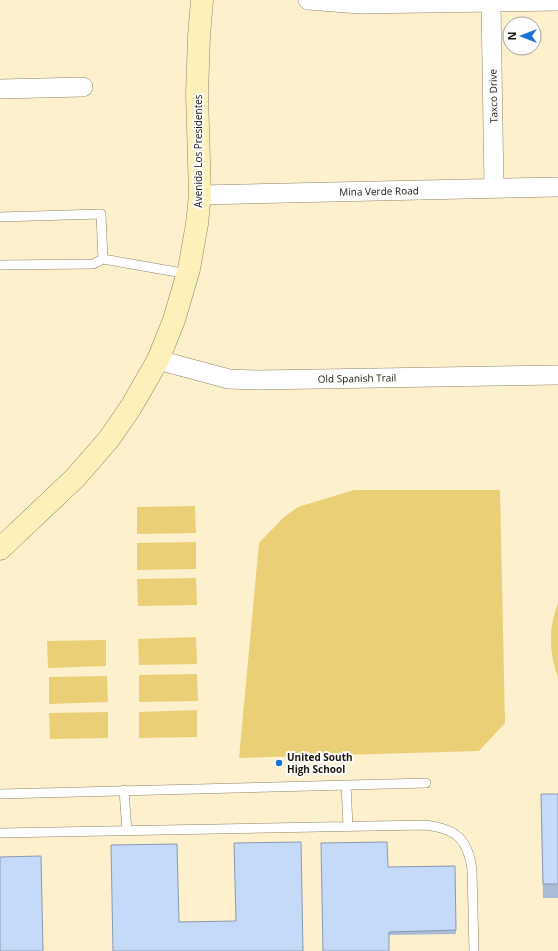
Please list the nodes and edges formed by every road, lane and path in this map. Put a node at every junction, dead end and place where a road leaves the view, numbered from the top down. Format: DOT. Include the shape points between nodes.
graph roads {
  1 [pos="202,0"];
  2 [pos="308,0"];
  3 [pos="329,1"];
  4 [pos="558,1"];
  5 [pos="491,2"];
  6 [pos="83,87"];
  7 [pos="0,89"];
  8 [pos="558,187"];
  9 [pos="494,189"];
  10 [pos="200,195"];
  11 [pos="0,217"];
  12 [pos="103,259"];
  13 [pos="0,265"];
  14 [pos="188,274"];
  15 [pos="158,360"];
  16 [pos="558,375"];
  17 [pos="0,549"];
  18 [pos="426,783"];
  19 [pos="346,785"];
  20 [pos="124,790"];
  21 [pos="0,794"];
  22 [pos="348,826"];
  23 [pos="127,831"];
  24 [pos="0,833"];
  25 [pos="474,951"];
  1 -- 10 [label="main road, Avenida Los Presidentes" via="198,94"];
  2 -- 3 [label="street"];
  3 -- 5 [label="street" via="360,4"];
  4 -- 5 [label="street"];
  5 -- 9 [label="street, Taxco Drive"];
  6 -- 7 [label="street"];
  8 -- 9 [label="street, Mina Verde Road"];
  9 -- 10 [label="street, Mina Verde Road"];
  10 -- 14 [label="main road, Avenida Los Presidentes"];
  11 -- 12 [label="lane" via="101,214"];
  12 -- 13 [label="lane" via="93,264"];
  12 -- 14 [label="lane"];
  14 -- 15 [label="main road, Avenida Los Presidentes"];
  15 -- 16 [label="street, Old Spanish Trail" via="229,379"];
  15 -- 17 [label="main road, Avenida Los Presidentes" via="131,407 108,439 75,478"];
  18 -- 19 [label="lane"];
  19 -- 20 [label="lane"];
  19 -- 22 [label="lane"];
  20 -- 21 [label="lane"];
  20 -- 23 [label="lane"];
  22 -- 23 [label="lane"];
  22 -- 25 [label="lane" via="436,826 458,836 466,846 472,865"];
  23 -- 24 [label="lane"];
}
